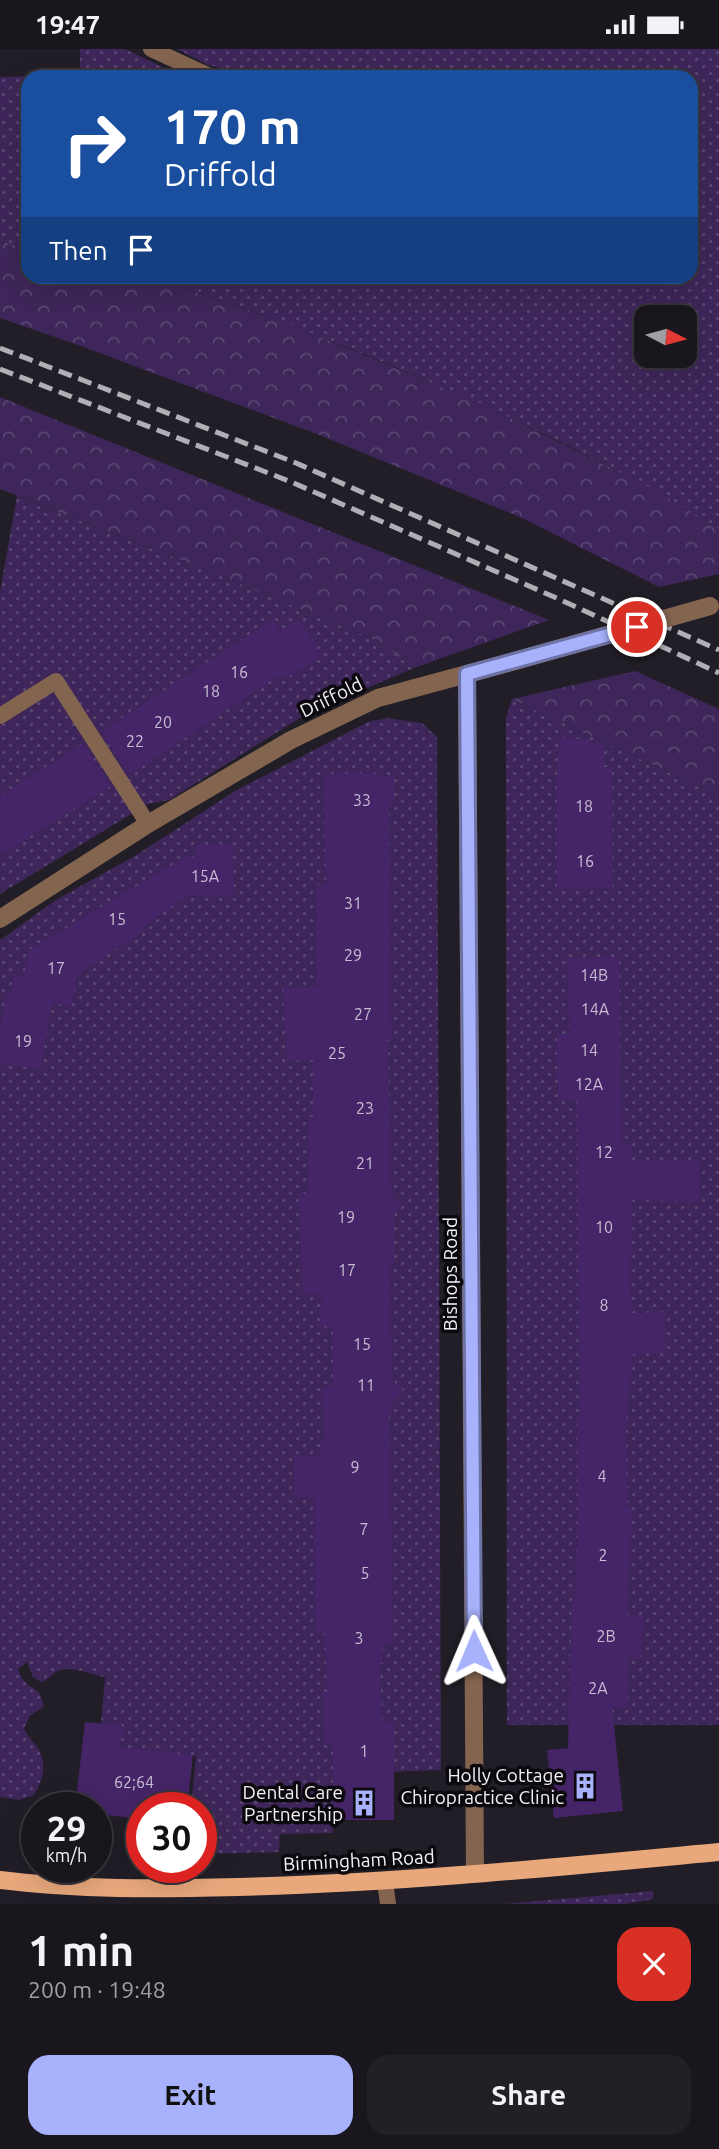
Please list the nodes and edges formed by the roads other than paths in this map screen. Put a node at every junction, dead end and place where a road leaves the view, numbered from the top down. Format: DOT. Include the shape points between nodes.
graph roads {
  1 [pos="151,49"];
  2 [pos="197,70"];
  3 [pos="715,605"];
  4 [pos="467,674"];
  5 [pos="0,716"];
  6 [pos="148,824"];
  7 [pos="0,919"];
  8 [pos="719,1852"];
  9 [pos="475,1874"];
  10 [pos="0,1880"];
  11 [pos="385,1881"];
  12 [pos="388,1904"];
  1 -- 2 [label="lane"];
  3 -- 4 [label="street, Driffold, bridge"];
  4 -- 6 [label="street, Driffold" via="378,698 291,740"];
  4 -- 9 [label="street, Bishops Road"];
  5 -- 6 [label="lane" via="56,681"];
  6 -- 7 [label="street, Driffold"];
  8 -- 9 [label="main road, Birmingham Road"];
  9 -- 11 [label="main road, Birmingham Road"];
  10 -- 11 [label="main road, Birmingham Road" via="54,1887 154,1889"];
  11 -- 12 [label="lane"];
}
